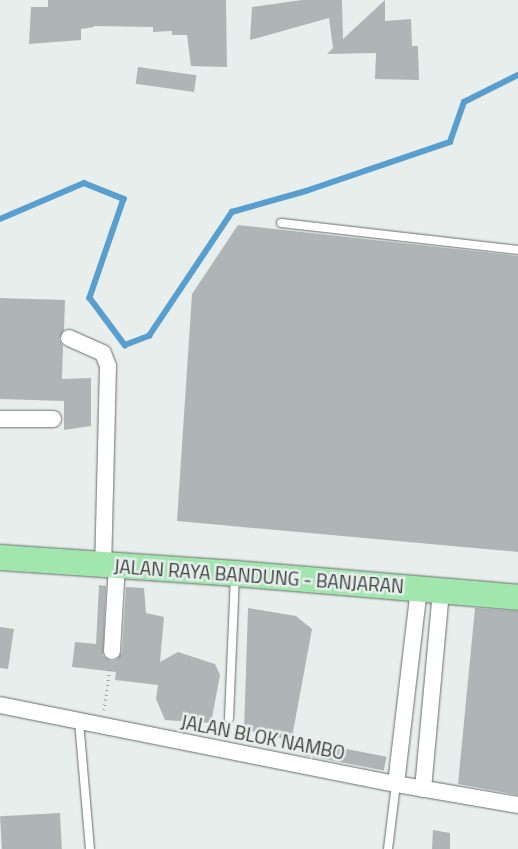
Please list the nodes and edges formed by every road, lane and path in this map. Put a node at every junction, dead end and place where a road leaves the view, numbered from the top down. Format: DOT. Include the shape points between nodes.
graph roads {
  1 [pos="281,223"];
  2 [pos="518,250"];
  3 [pos="69,338"];
  4 [pos="0,419"];
  5 [pos="53,419"];
  6 [pos="0,557"];
  7 [pos="110,565"];
  8 [pos="235,573"];
  9 [pos="430,590"];
  10 [pos="518,597"];
  11 [pos="112,651"];
  12 [pos="0,705"];
  13 [pos="229,718"];
  14 [pos="80,721"];
  15 [pos="102,725"];
  16 [pos="396,784"];
  17 [pos="423,789"];
  18 [pos="518,805"];
  19 [pos="90,849"];
  20 [pos="388,849"];
  1 -- 2 [label="lane"];
  3 -- 7 [label="street" via="103,353 108,366"];
  4 -- 5 [label="street"];
  6 -- 7 [label="main road, JALAN RAYA BANDUNG - BANJARAN"];
  7 -- 8 [label="main road, JALAN RAYA BANDUNG - BANJARAN"];
  7 -- 11 [label="street"];
  8 -- 9 [label="main road, JALAN RAYA BANDUNG - BANJARAN"];
  8 -- 13 [label="lane"];
  9 -- 10 [label="main road, JALAN RAYA BANDUNG - BANJARAN"];
  9 -- 16 [label="street"];
  9 -- 17 [label="street"];
  11 -- 15 [label="path"];
  12 -- 14 [label="street, JALAN BLOK NAMBO"];
  14 -- 15 [label="street, JALAN BLOK NAMBO"];
  14 -- 19 [label="lane"];
  15 -- 16 [label="street, JALAN BLOK NAMBO"];
  16 -- 17 [label="street, JALAN BLOK NAMBO"];
  16 -- 20 [label="lane"];
  17 -- 18 [label="street, JALAN BLOK NAMBO"];
}
